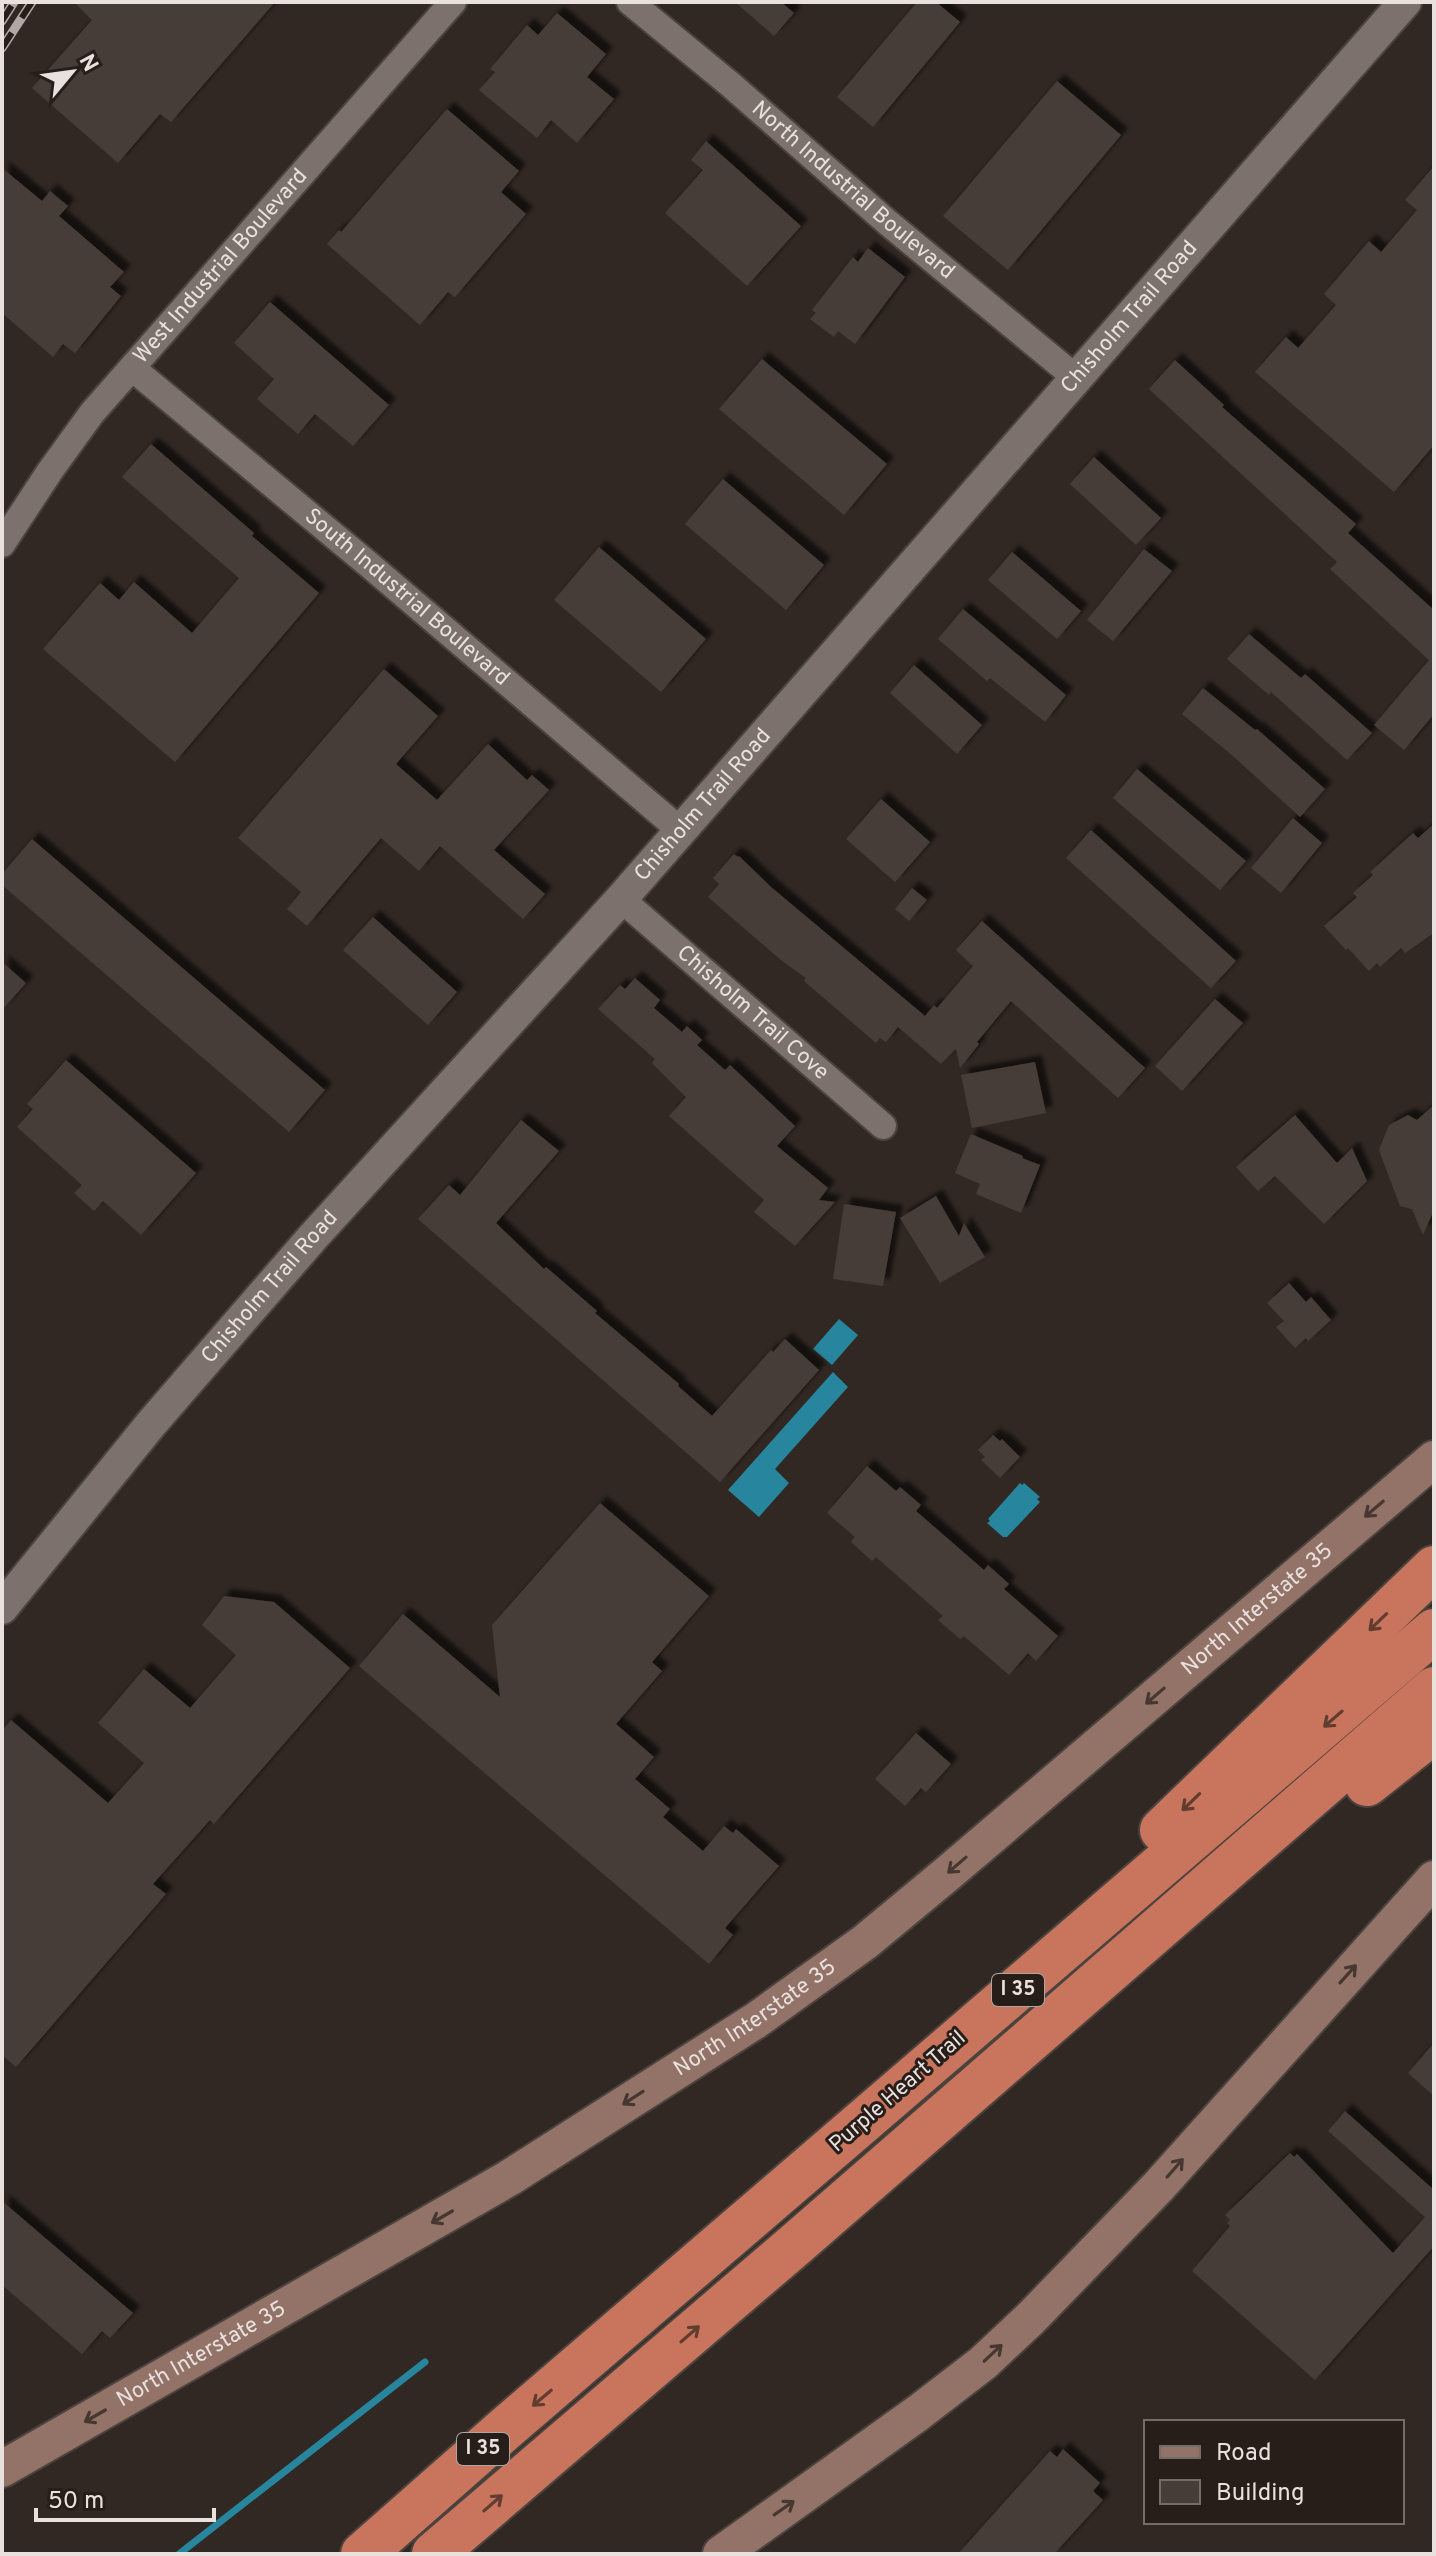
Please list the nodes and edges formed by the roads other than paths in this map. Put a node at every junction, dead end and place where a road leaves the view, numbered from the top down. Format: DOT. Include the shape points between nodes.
graph roads {
  1 [pos="453,2"];
  2 [pos="630,2"];
  3 [pos="1405,2"];
  4 [pos="132,368"];
  5 [pos="1075,377"];
  6 [pos="2,544"];
  7 [pos="680,830"];
  8 [pos="621,899"];
  9 [pos="883,1126"];
  10 [pos="1434,1459"];
  11 [pos="1434,1568"];
  12 [pos="2,1608"];
  13 [pos="1434,1631"];
  14 [pos="1434,1689"];
  15 [pos="1434,1731"];
  16 [pos="1434,1879"];
  17 [pos="796,2244"];
  18 [pos="601,2347"];
  19 [pos="2,2469"];
  20 [pos="363,2554"];
  21 [pos="434,2554"];
  22 [pos="721,2554"];
  1 -- 4 [label="street, West Industrial Boulevard"];
  2 -- 5 [label="street, North Industrial Boulevard"];
  3 -- 5 [label="street, Chisholm Trail Road"];
  4 -- 6 [label="street, West Industrial Boulevard" via="50,471"];
  4 -- 7 [label="street, South Industrial Boulevard"];
  5 -- 7 [label="street, Chisholm Trail Road"];
  7 -- 8 [label="street, Chisholm Trail Road"];
  8 -- 9 [label="street, Chisholm Trail Cove"];
  8 -- 12 [label="street, Chisholm Trail Road" via="303,1248"];
  10 -- 19 [label="main road, North Interstate 35, one-way" via="865,1942 755,2021 509,2178"];
  11 -- 18 [label="highway, one-way" via="1161,1831 884,2068"];
  13 -- 18 [label="highway, Purple Heart Trail / I 35, one-way"];
  14 -- 17 [label="highway, I 35"];
  15 -- 17 [label="highway" via="1071,2038"];
  22 -- 16 [label="main road, one-way" via="983,2363 1158,2187"];
  21 -- 17 [label="highway, I 35, one-way"];
  18 -- 20 [label="highway, Purple Heart Trail / I 35, one-way"];
}
